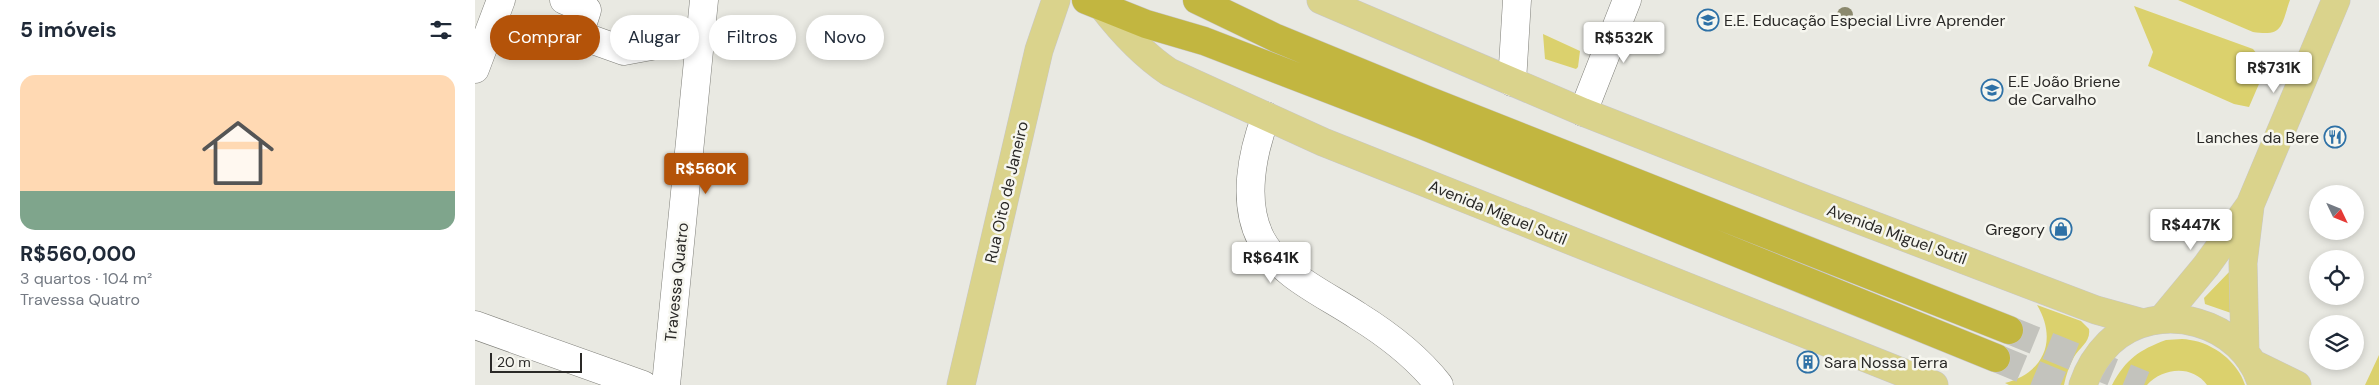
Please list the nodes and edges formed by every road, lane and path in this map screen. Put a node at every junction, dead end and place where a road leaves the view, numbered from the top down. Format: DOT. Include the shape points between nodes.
graph roads {
  1 [pos="501,0"];
  2 [pos="704,0"];
  3 [pos="1056,0"];
  4 [pos="1197,0"];
  5 [pos="1321,0"];
  6 [pos="1517,0"];
  7 [pos="1627,0"];
  8 [pos="2337,0"];
  9 [pos="570,1"];
  10 [pos="1094,3"];
  11 [pos="480,37"];
  12 [pos="700,37"];
  13 [pos="475,69"];
  14 [pos="1512,82"];
  15 [pos="1583,112"];
  16 [pos="1266,116"];
  17 [pos="2250,205"];
  18 [pos="2153,321"];
  19 [pos="475,325"];
  20 [pos="2009,330"];
  21 [pos="1996,358"];
  22 [pos="2253,366"];
  23 [pos="643,385"];
  24 [pos="665,385"];
  25 [pos="961,385"];
  26 [pos="1439,385"];
  27 [pos="1934,385"];
  28 [pos="2083,385"];
  29 [pos="2297,385"];
  1 -- 11 [label="street"];
  2 -- 12 [label="street, Travessa Quatro"];
  3 -- 25 [label="main road, Rua Oito de Janeiro" via="1039,50"];
  4 -- 20 [label="highway" via="1276,38 1418,97"];
  5 -- 14 [label="main road, Avenida Miguel Sutil"];
  6 -- 14 [label="street"];
  7 -- 15 [label="street"];
  8 -- 17 [label="main road"];
  9 -- 12 [label="street" via="587,10 579,35 624,50"];
  10 -- 16 [label="main road, Avenida Miguel Sutil" via="1151,61"];
  10 -- 21 [label="highway" via="1146,24 1204,41 1422,125"];
  11 -- 13 [label="street"];
  12 -- 24 [label="street, Travessa Quatro"];
  14 -- 15 [label="main road, Avenida Miguel Sutil"];
  15 -- 18 [label="main road, Avenida Miguel Sutil" via="2096,310"];
  16 -- 26 [label="street" via="1255,155 1250,195 1254,222 1261,240 1276,260 1295,276 1395,342"];
  16 -- 27 [label="main road, Avenida Miguel Sutil" via="1332,146"];
  17 -- 18 [label="main road" via="2206,266"];
  17 -- 22 [label="main road" via="2243,263"];
  18 -- 22 [label="main road, Avenida Miguel Sutil" via="2183,319 2204,323 2227,335"];
  18 -- 28 [label="main road" via="2109,342 2098,355"];
  19 -- 23 [label="street"];
  22 -- 29 [label="main road"];
}
